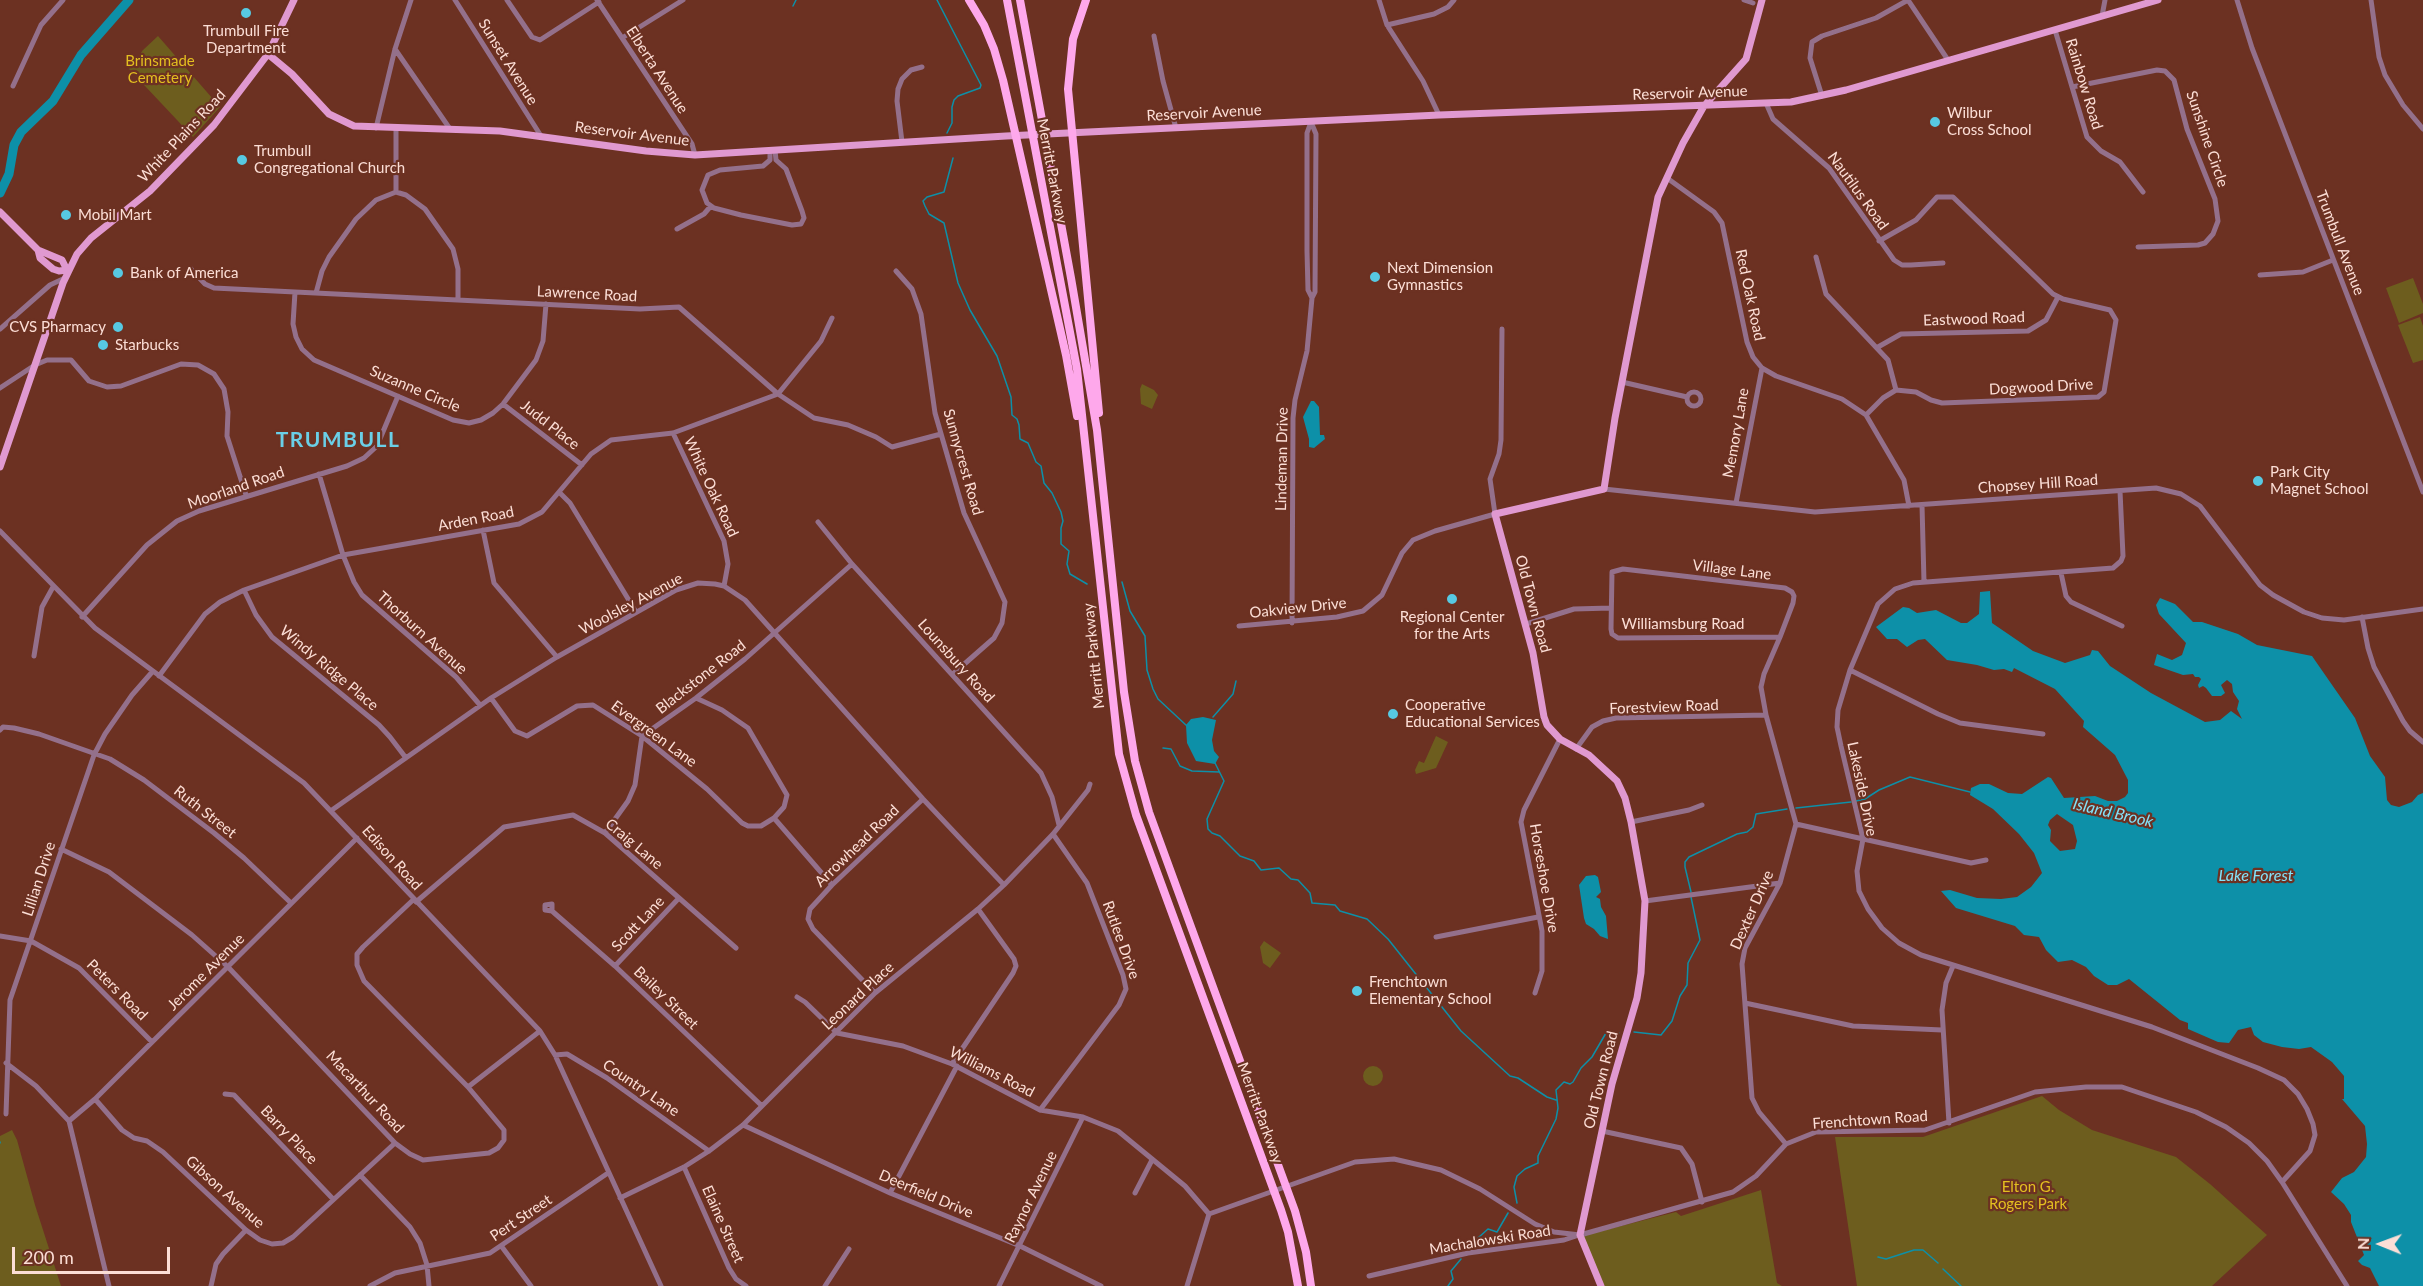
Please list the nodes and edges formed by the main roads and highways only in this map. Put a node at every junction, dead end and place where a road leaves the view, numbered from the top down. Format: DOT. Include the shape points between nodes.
graph roads {
  1 [pos="294,0"];
  2 [pos="1006,0"];
  3 [pos="1020,0"];
  4 [pos="1086,0"];
  5 [pos="1762,0"];
  6 [pos="2158,0"];
  7 [pos="970,1"];
  8 [pos="268,54"];
  9 [pos="1704,106"];
  10 [pos="0,212"];
  11 [pos="38,250"];
  12 [pos="68,270"];
  13 [pos="0,467"];
  14 [pos="1101,470"];
  15 [pos="1090,481"];
  16 [pos="1298,1286"];
  17 [pos="1311,1286"];
  18 [pos="1601,1286"];
  1 -- 8 [label="main road, White Plains Road"];
  2 -- 15 [label="highway, Merritt Parkway" via="1077,369"];
  3 -- 14 [label="highway, Merritt Parkway" via="1086,364"];
  4 -- 14 [label="highway" via="1073,39 1069,115 1103,453"];
  5 -- 9 [label="main road" via="1746,59"];
  6 -- 9 [label="main road, Reservoir Avenue" via="1822,96"];
  7 -- 15 [label="highway" via="994,49 1066,355 1085,472"];
  8 -- 9 [label="main road, Reservoir Avenue" via="329,114 349,124 500,131 695,154 1439,115"];
  8 -- 12 [label="main road, White Plains Road" via="229,107 182,160 83,245"];
  9 -- 18 [label="main road, Old Town Road" via="1658,198 1604,489 1495,514 1526,624 1547,725 1560,739 1589,755 1613,775 1625,798 1645,901 1637,998 1613,1077 1580,1235"];
  10 -- 11 [label="main road"];
  11 -- 12 [label="main road" via="62,260"];
  11 -- 12 [label="main road" via="40,258 53,269"];
  12 -- 13 [label="main road, White Plains Road"];
  14 -- 17 [label="highway, Merritt Parkway" via="1135,761 1149,813 1295,1211"];
  15 -- 16 [label="highway, Merritt Parkway" via="1114,722 1128,788 1281,1210"];
}
